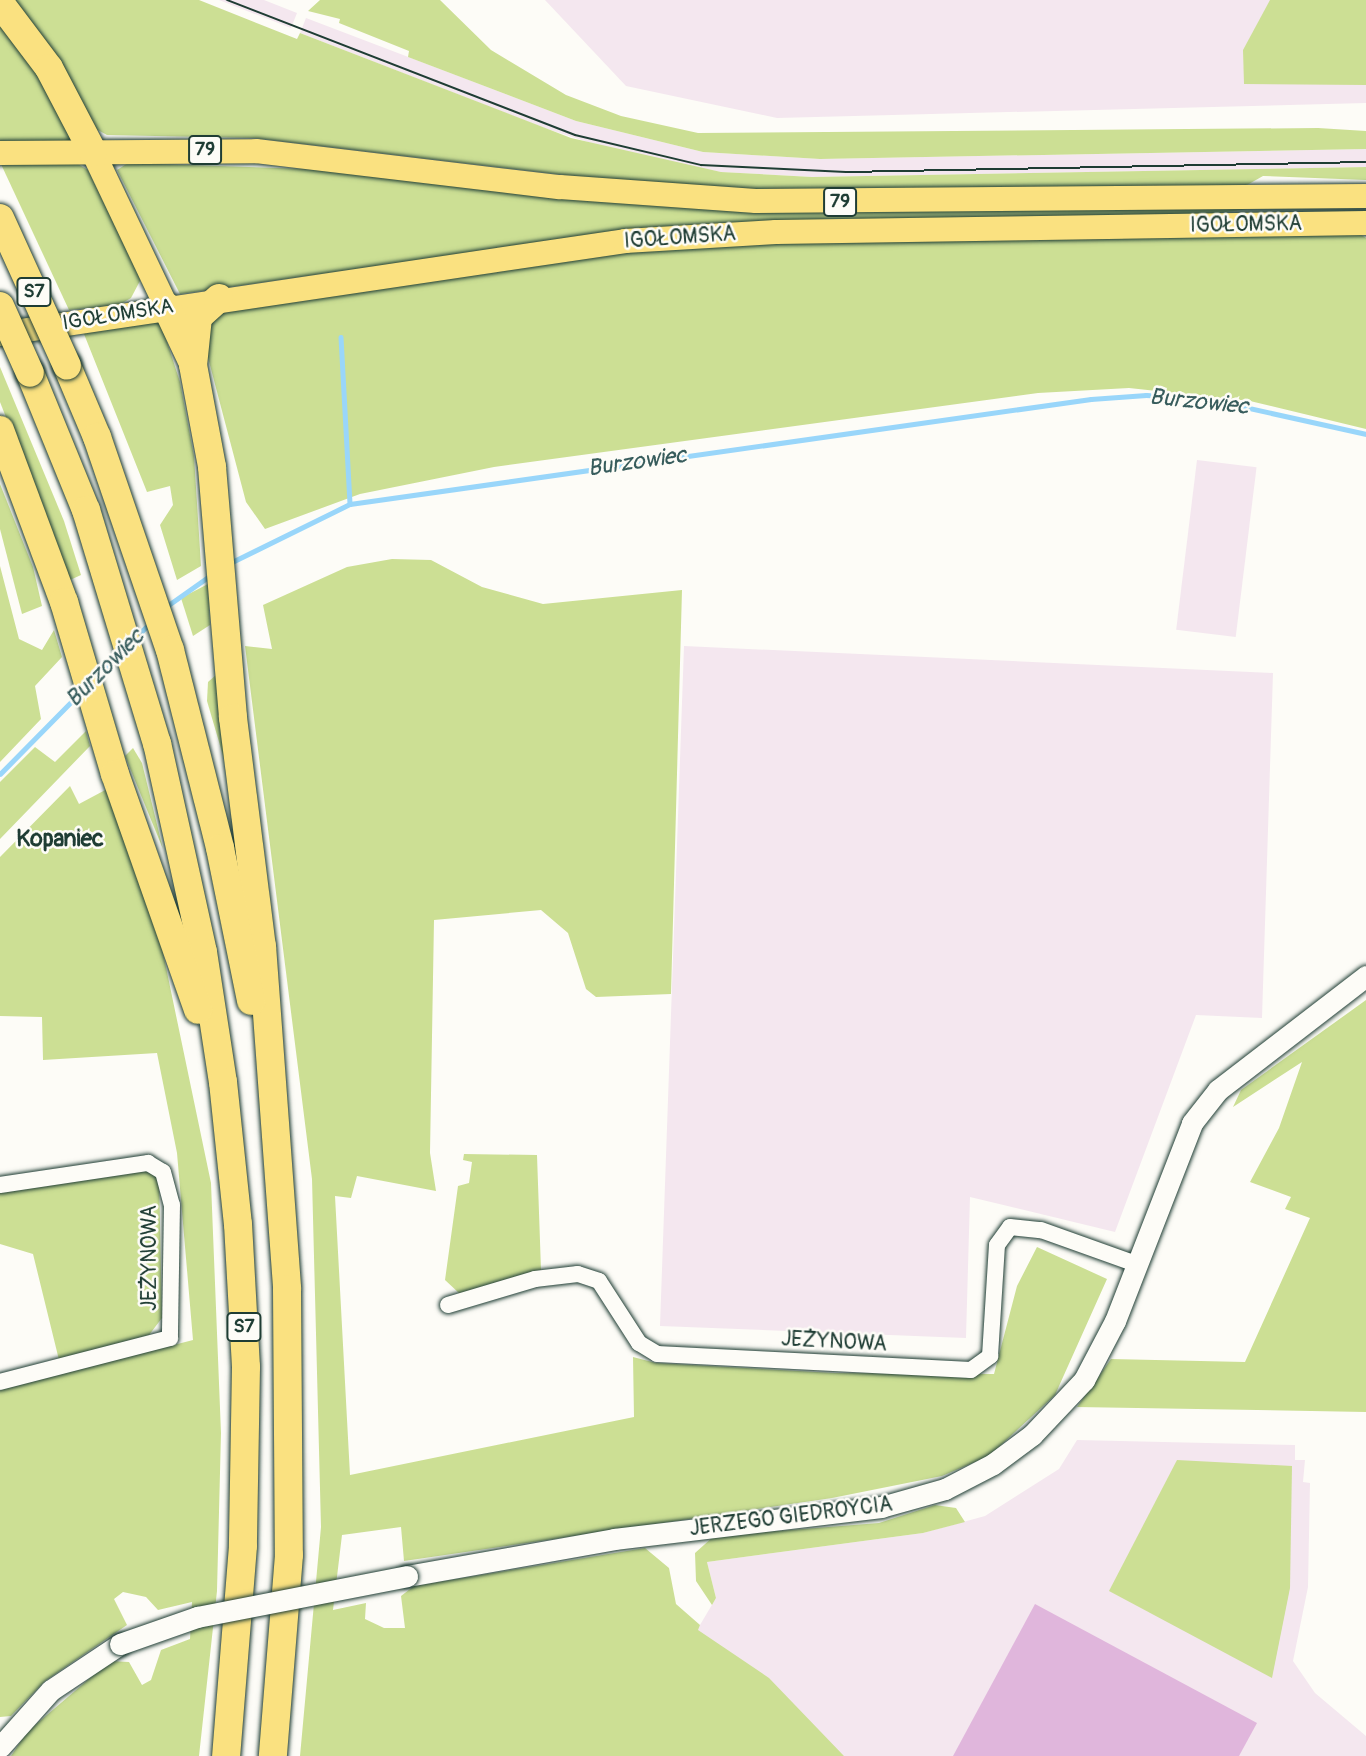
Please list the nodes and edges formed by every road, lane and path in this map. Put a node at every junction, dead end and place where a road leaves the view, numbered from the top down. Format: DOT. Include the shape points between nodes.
graph roads {
  1 [pos="0,3"];
  2 [pos="93,152"];
  3 [pos="0,153"];
  4 [pos="1366,196"];
  5 [pos="0,218"];
  6 [pos="1366,223"];
  7 [pos="219,298"];
  8 [pos="0,306"];
  9 [pos="166,306"];
  10 [pos="0,334"];
  11 [pos="193,365"];
  12 [pos="0,430"];
  13 [pos="1366,976"];
  14 [pos="223,1082"];
  15 [pos="271,1093"];
  16 [pos="0,1185"];
  17 [pos="1136,1264"];
  18 [pos="448,1305"];
  19 [pos="0,1382"];
  20 [pos="3,1737"];
  21 [pos="226,1756"];
  22 [pos="273,1756"];
  1 -- 2 [label="highway" via="48,68"];
  2 -- 3 [label="main road, 79"];
  2 -- 4 [label="main road, IGOŁOMSKA / 79" via="256,151 572,188 756,201"];
  2 -- 9 [label="main road"];
  5 -- 15 [label="highway, S7, bridge" via="67,366 120,500 186,716 220,848"];
  6 -- 7 [label="main road, IGOŁOMSKA / 79" via="697,235 517,253"];
  7 -- 9 [label="main road, IGOŁOMSKA / 79"];
  7 -- 11 [label="highway" via="198,317"];
  8 -- 14 [label="highway, S7, bridge" via="86,510 157,743 201,939"];
  9 -- 10 [label="main road, IGOŁOMSKA / 79"];
  9 -- 11 [label="highway"];
  11 -- 15 [label="highway" via="212,467 229,668 261,946"];
  12 -- 14 [label="highway" via="64,602 115,774 170,918"];
  13 -- 17 [label="street, JERZEGO GIEDROYCIA" via="1219,1090 1192,1123"];
  14 -- 21 [label="highway, S7" via="246,1367 243,1546"];
  15 -- 22 [label="highway, S7" via="287,1289 291,1470"];
  16 -- 19 [label="street, JEŻYNOWA" via="148,1163 163,1172 172,1205 170,1338"];
  17 -- 18 [label="street, JEŻYNOWA" via="1041,1230 1010,1227 997,1245 990,1356 971,1370 657,1354 639,1343 599,1281 578,1274 535,1279"];
  17 -- 20 [label="street, JERZEGO GIEDROYCIA, bridge" via="1115,1321 1084,1380 1032,1435 962,1481 881,1507 614,1539 197,1617 120,1644 65,1678"];
}
